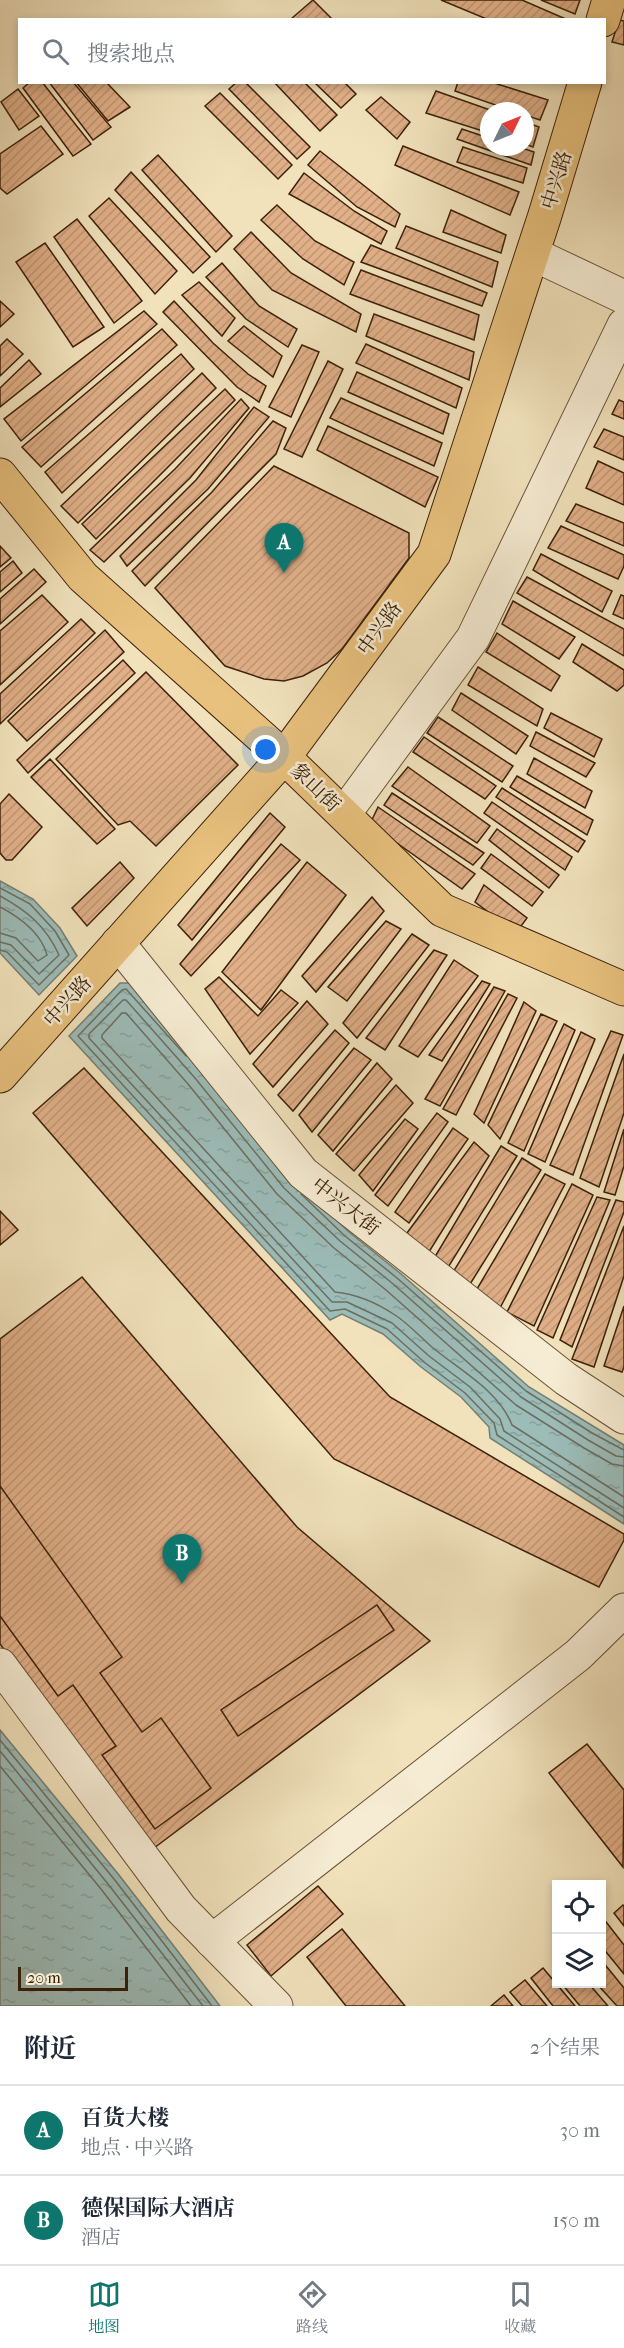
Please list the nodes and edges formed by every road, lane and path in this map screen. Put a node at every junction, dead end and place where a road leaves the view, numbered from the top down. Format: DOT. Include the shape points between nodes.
graph roads {
  1 [pos="609,0"];
  2 [pos="604,18"];
  3 [pos="584,84"];
  4 [pos="533,254"];
  5 [pos="624,297"];
  6 [pos="624,325"];
  7 [pos="0,475"];
  8 [pos="284,757"];
  9 [pos="344,814"];
  10 [pos="118,943"];
  11 [pos="624,989"];
  12 [pos="0,1076"];
  13 [pos="624,1417"];
  14 [pos="624,1610"];
  15 [pos="0,1665"];
  16 [pos="212,1941"];
  17 [pos="276,2006"];
  1 -- 2 [label="main road"];
  3 -- 4 [label="main road, 中兴路"];
  4 -- 5 [label="street"];
  4 -- 8 [label="main road, 中兴路" via="434,554"];
  6 -- 9 [label="street" via="473,638"];
  7 -- 8 [label="main road, 象山街" via="83,577"];
  8 -- 9 [label="main road, 象山街"];
  8 -- 10 [label="main road, 中兴路"];
  9 -- 11 [label="main road, 象山街" via="442,910"];
  10 -- 12 [label="main road, 中兴路"];
  10 -- 13 [label="street, 中兴大街" via="303,1173 566,1379"];
  14 -- 16 [label="street" via="578,1656"];
  15 -- 16 [label="street" via="181,1909"];
  16 -- 17 [label="street"];
}
